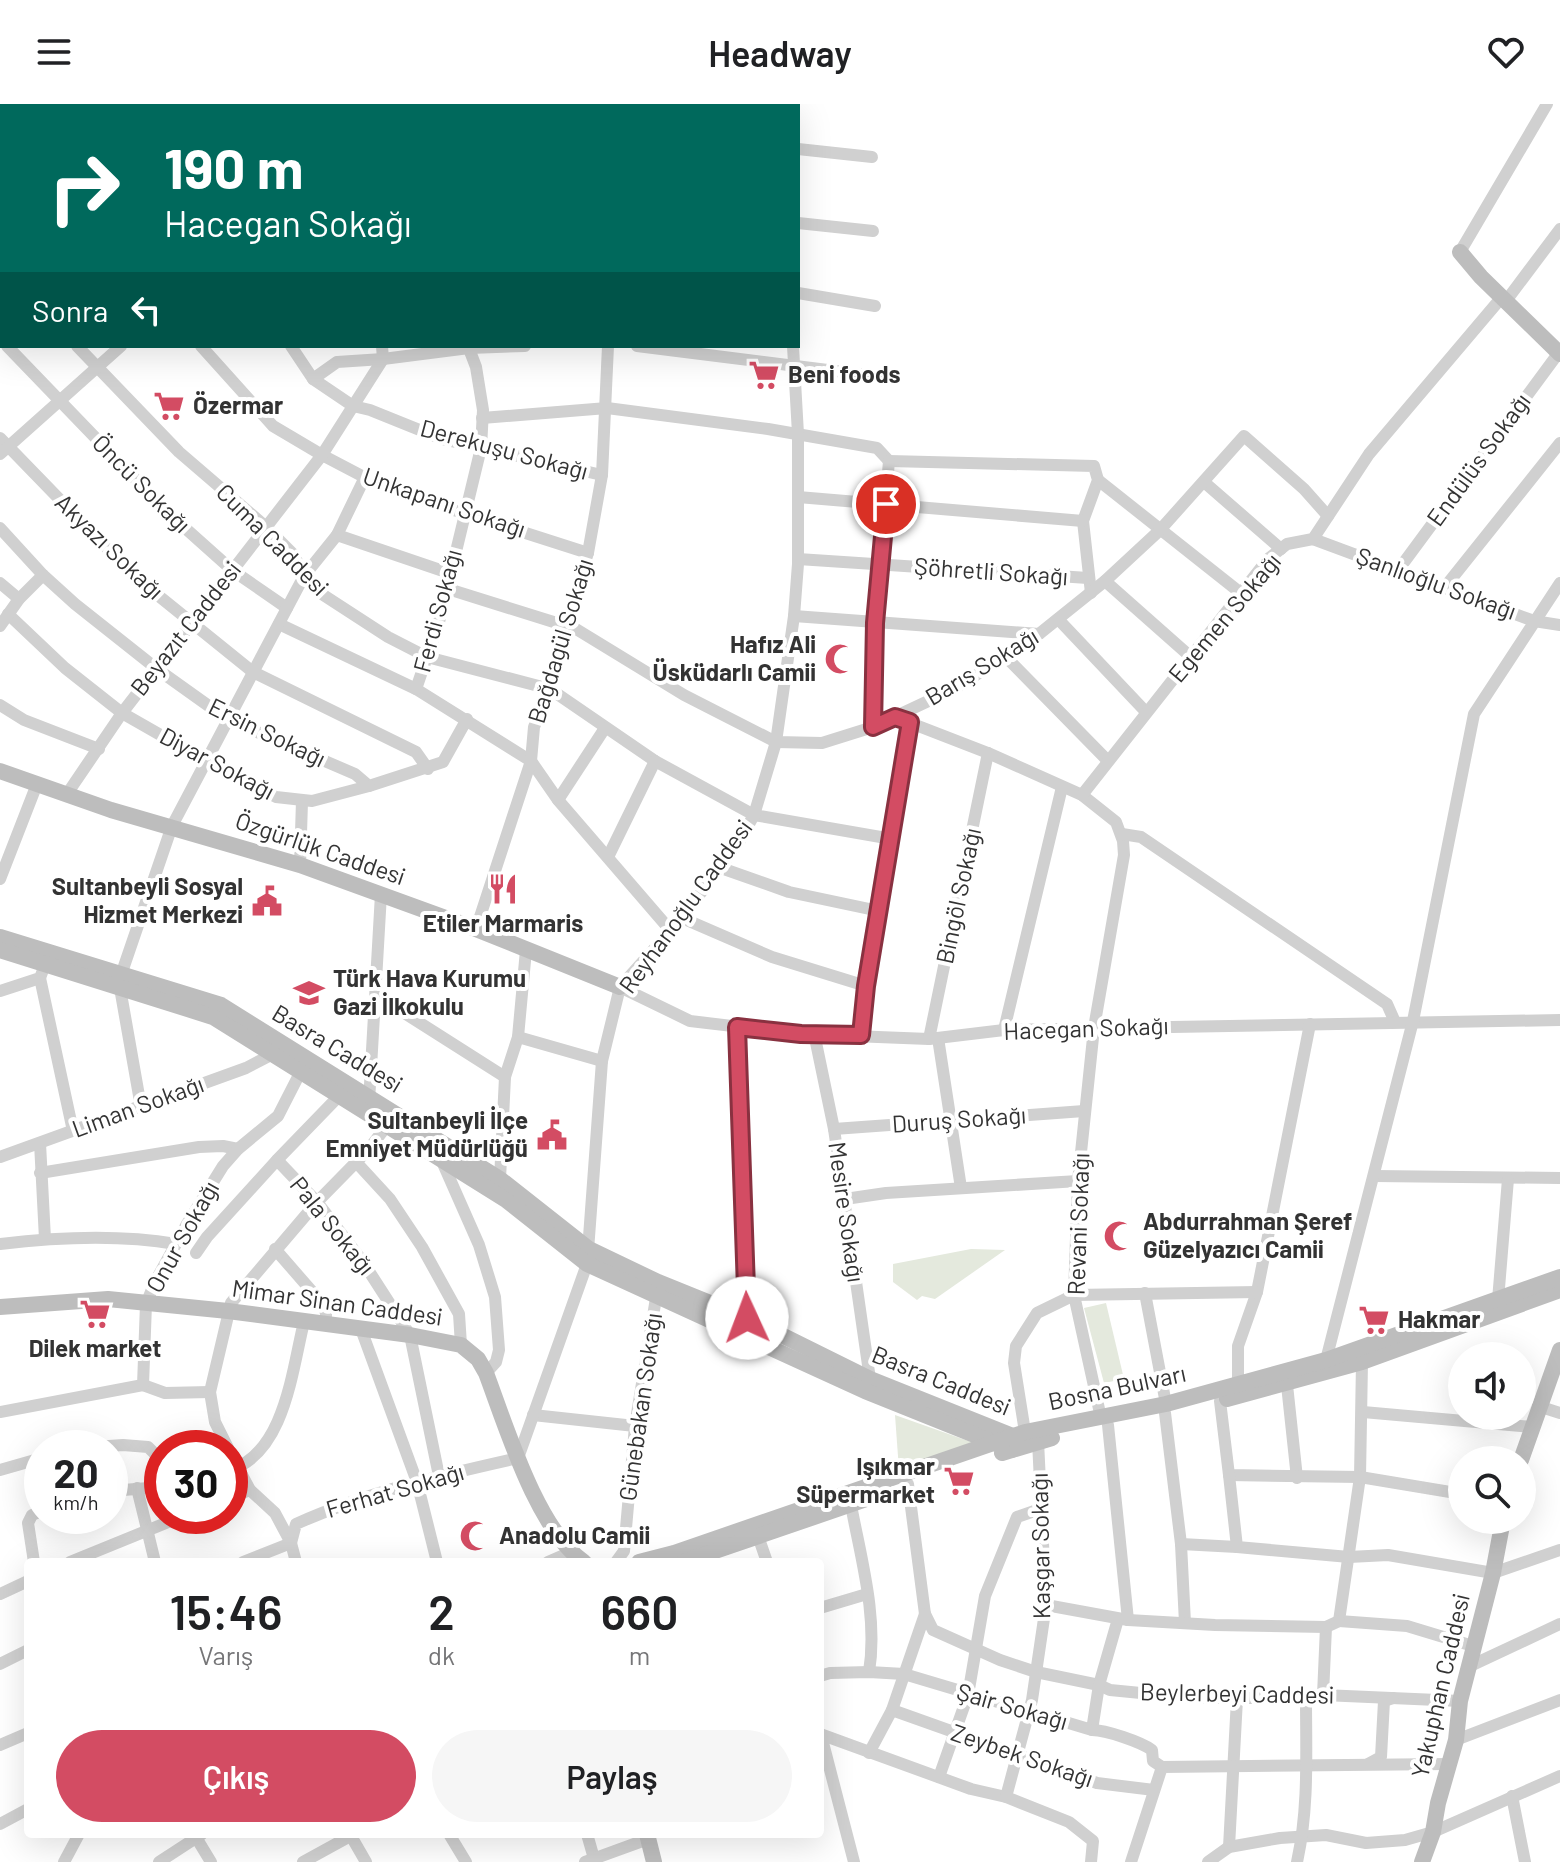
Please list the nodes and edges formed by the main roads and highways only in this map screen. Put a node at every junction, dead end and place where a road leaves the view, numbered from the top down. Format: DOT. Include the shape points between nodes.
graph roads {
  1 [pos="1460,252"];
  2 [pos="1560,352"];
  3 [pos="0,771"];
  4 [pos="0,937"];
  5 [pos="0,950"];
  6 [pos="45,965"];
  7 [pos="120,982"];
  8 [pos="620,987"];
  9 [pos="368,1104"];
  10 [pos="588,1256"];
  11 [pos="1560,1277"];
  12 [pos="1560,1290"];
  13 [pos="0,1307"];
  14 [pos="745,1326"];
  15 [pos="1560,1350"];
  16 [pos="1165,1409"];
  17 [pos="1018,1441"];
  18 [pos="1525,1446"];
  19 [pos="1500,1534"];
  20 [pos="578,1557"];
  21 [pos="655,1558"];
  22 [pos="695,1558"];
  23 [pos="648,1838"];
  24 [pos="654,1862"];
  25 [pos="1422,1862"];
  1 -- 2 [label="main road"];
  3 -- 8 [label="main road, Özgürlük Caddesi" via="111,810 300,865"];
  4 -- 6 [label="main road, Basra Caddesi"];
  5 -- 6 [label="main road, Basra Caddesi"];
  6 -- 7 [label="main road, Basra Caddesi"];
  7 -- 9 [label="main road, Basra Caddesi" via="213,1017 339,1096"];
  7 -- 9 [label="main road, Basra Caddesi" via="221,1005"];
  9 -- 10 [label="main road, Basra Caddesi" via="388,1124"];
  9 -- 10 [label="main road, Basra Caddesi" via="500,1179"];
  10 -- 14 [label="main road, Basra Caddesi" via="658,1282"];
  10 -- 14 [label="main road, Basra Caddesi" via="656,1298"];
  11 -- 16 [label="main road, Bosna Bulvarı" via="1326,1360"];
  12 -- 16 [label="main road, Bosna Bulvarı" via="1287,1385"];
  13 -- 20 [label="main road, Mimar Sinan Caddesi" via="108,1299 461,1345 486,1373 530,1490"];
  14 -- 17 [label="main road, Basra Caddesi" via="868,1385"];
  15 -- 18 [label="main road"];
  16 -- 17 [label="main road, Bosna Bulvarı"];
  17 -- 21 [label="main road, Bosna Bulvarı"];
  17 -- 22 [label="main road, Bosna Bulvarı"];
  19 -- 25 [label="main road, Yakuphan Caddesi" via="1460,1701 1456,1740"];
  23 -- 24 [label="main road"];
}
